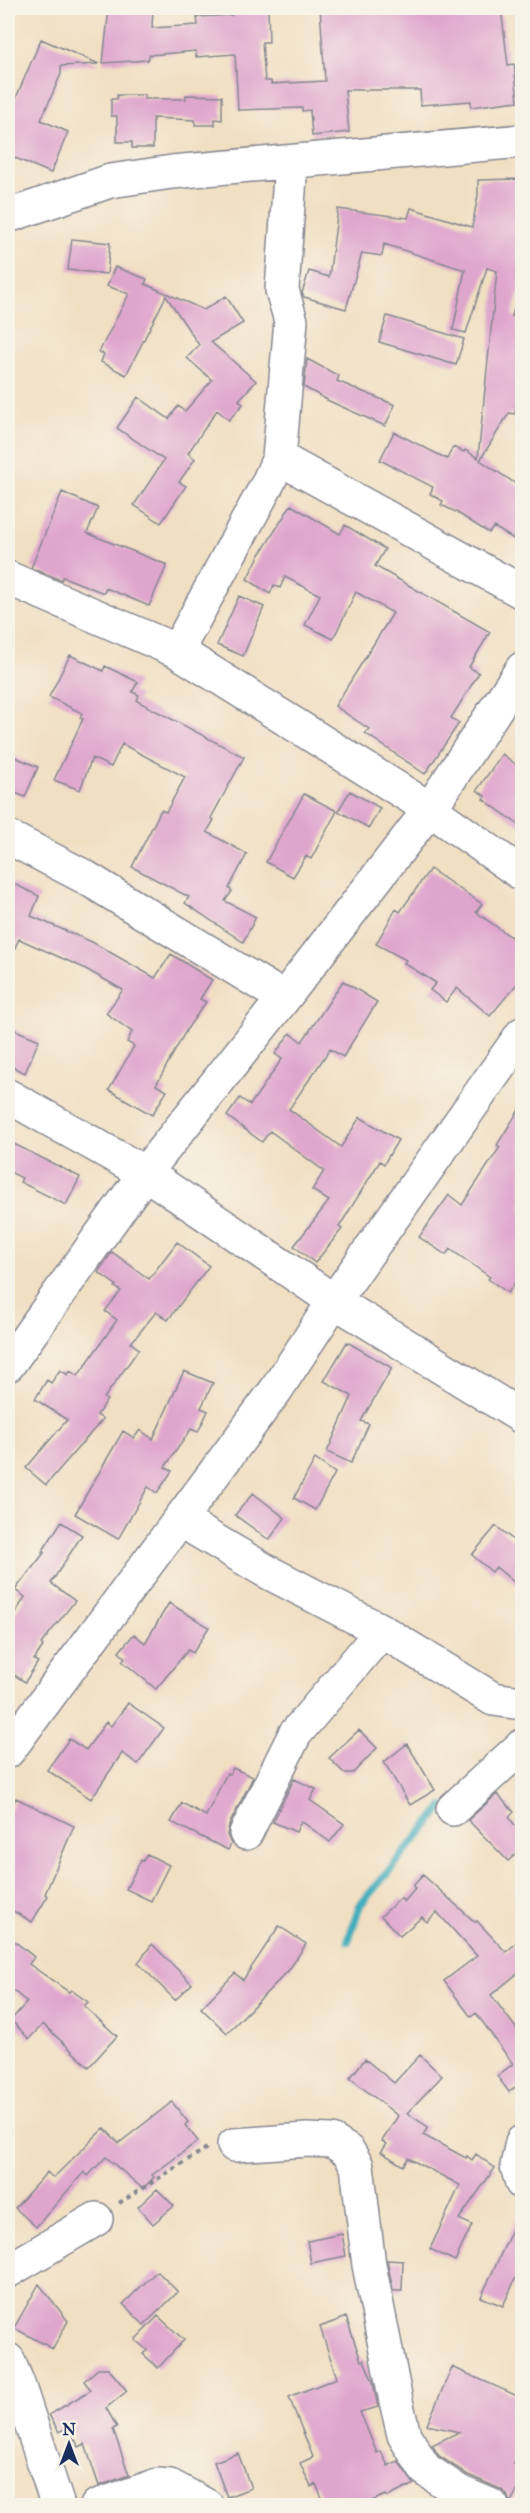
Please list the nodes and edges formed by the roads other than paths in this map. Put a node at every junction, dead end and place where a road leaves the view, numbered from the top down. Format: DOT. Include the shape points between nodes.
graph roads {
  1 [pos="522,141"];
  2 [pos="291,163"];
  3 [pos="8,216"];
  4 [pos="279,458"];
  5 [pos="8,578"];
  6 [pos="522,592"];
  7 [pos="177,651"];
  8 [pos="522,669"];
  9 [pos="430,809"];
  10 [pos="8,837"];
  11 [pos="522,874"];
  12 [pos="284,998"];
  13 [pos="522,1034"];
  14 [pos="8,1096"];
  15 [pos="145,1173"];
  16 [pos="334,1301"];
  17 [pos="9,1359"];
  18 [pos="522,1417"];
  19 [pos="180,1520"];
  20 [pos="382,1630"];
  21 [pos="522,1703"];
  22 [pos="522,1746"];
  23 [pos="8,1751"];
  24 [pos="453,1809"];
  25 [pos="246,1833"];
  26 [pos="522,2142"];
  27 [pos="234,2145"];
  28 [pos="522,2183"];
  29 [pos="96,2219"];
  30 [pos="8,2271"];
  31 [pos="8,2360"];
  32 [pos="58,2505"];
  33 [pos="97,2505"];
  34 [pos="207,2505"];
  35 [pos="492,2505"];
  1 -- 2 [label="street"];
  2 -- 3 [label="street" via="172,172 110,182"];
  2 -- 4 [label="street" via="282,290 291,321"];
  4 -- 6 [label="street"];
  4 -- 7 [label="street"];
  5 -- 7 [label="street"];
  7 -- 9 [label="street"];
  8 -- 9 [label="street"];
  9 -- 11 [label="street"];
  9 -- 12 [label="street"];
  10 -- 12 [label="street" via="85,877"];
  12 -- 15 [label="street"];
  13 -- 16 [label="street"];
  14 -- 15 [label="street"];
  15 -- 16 [label="street"];
  15 -- 17 [label="street"];
  16 -- 18 [label="street"];
  16 -- 19 [label="street" via="276,1390"];
  19 -- 20 [label="street" via="266,1571"];
  19 -- 23 [label="street"];
  20 -- 21 [label="street" via="493,1699"];
  20 -- 25 [label="street" via="295,1734"];
  22 -- 24 [label="street"];
  26 -- 28 [label="street" via="517,2166"];
  27 -- 35 [label="street" via="332,2141 348,2151 357,2166 369,2265 404,2435 424,2469 459,2492"];
  29 -- 30 [label="street"];
  31 -- 32 [label="street"];
  33 -- 34 [label="street" via="158,2485 170,2486"];
}
